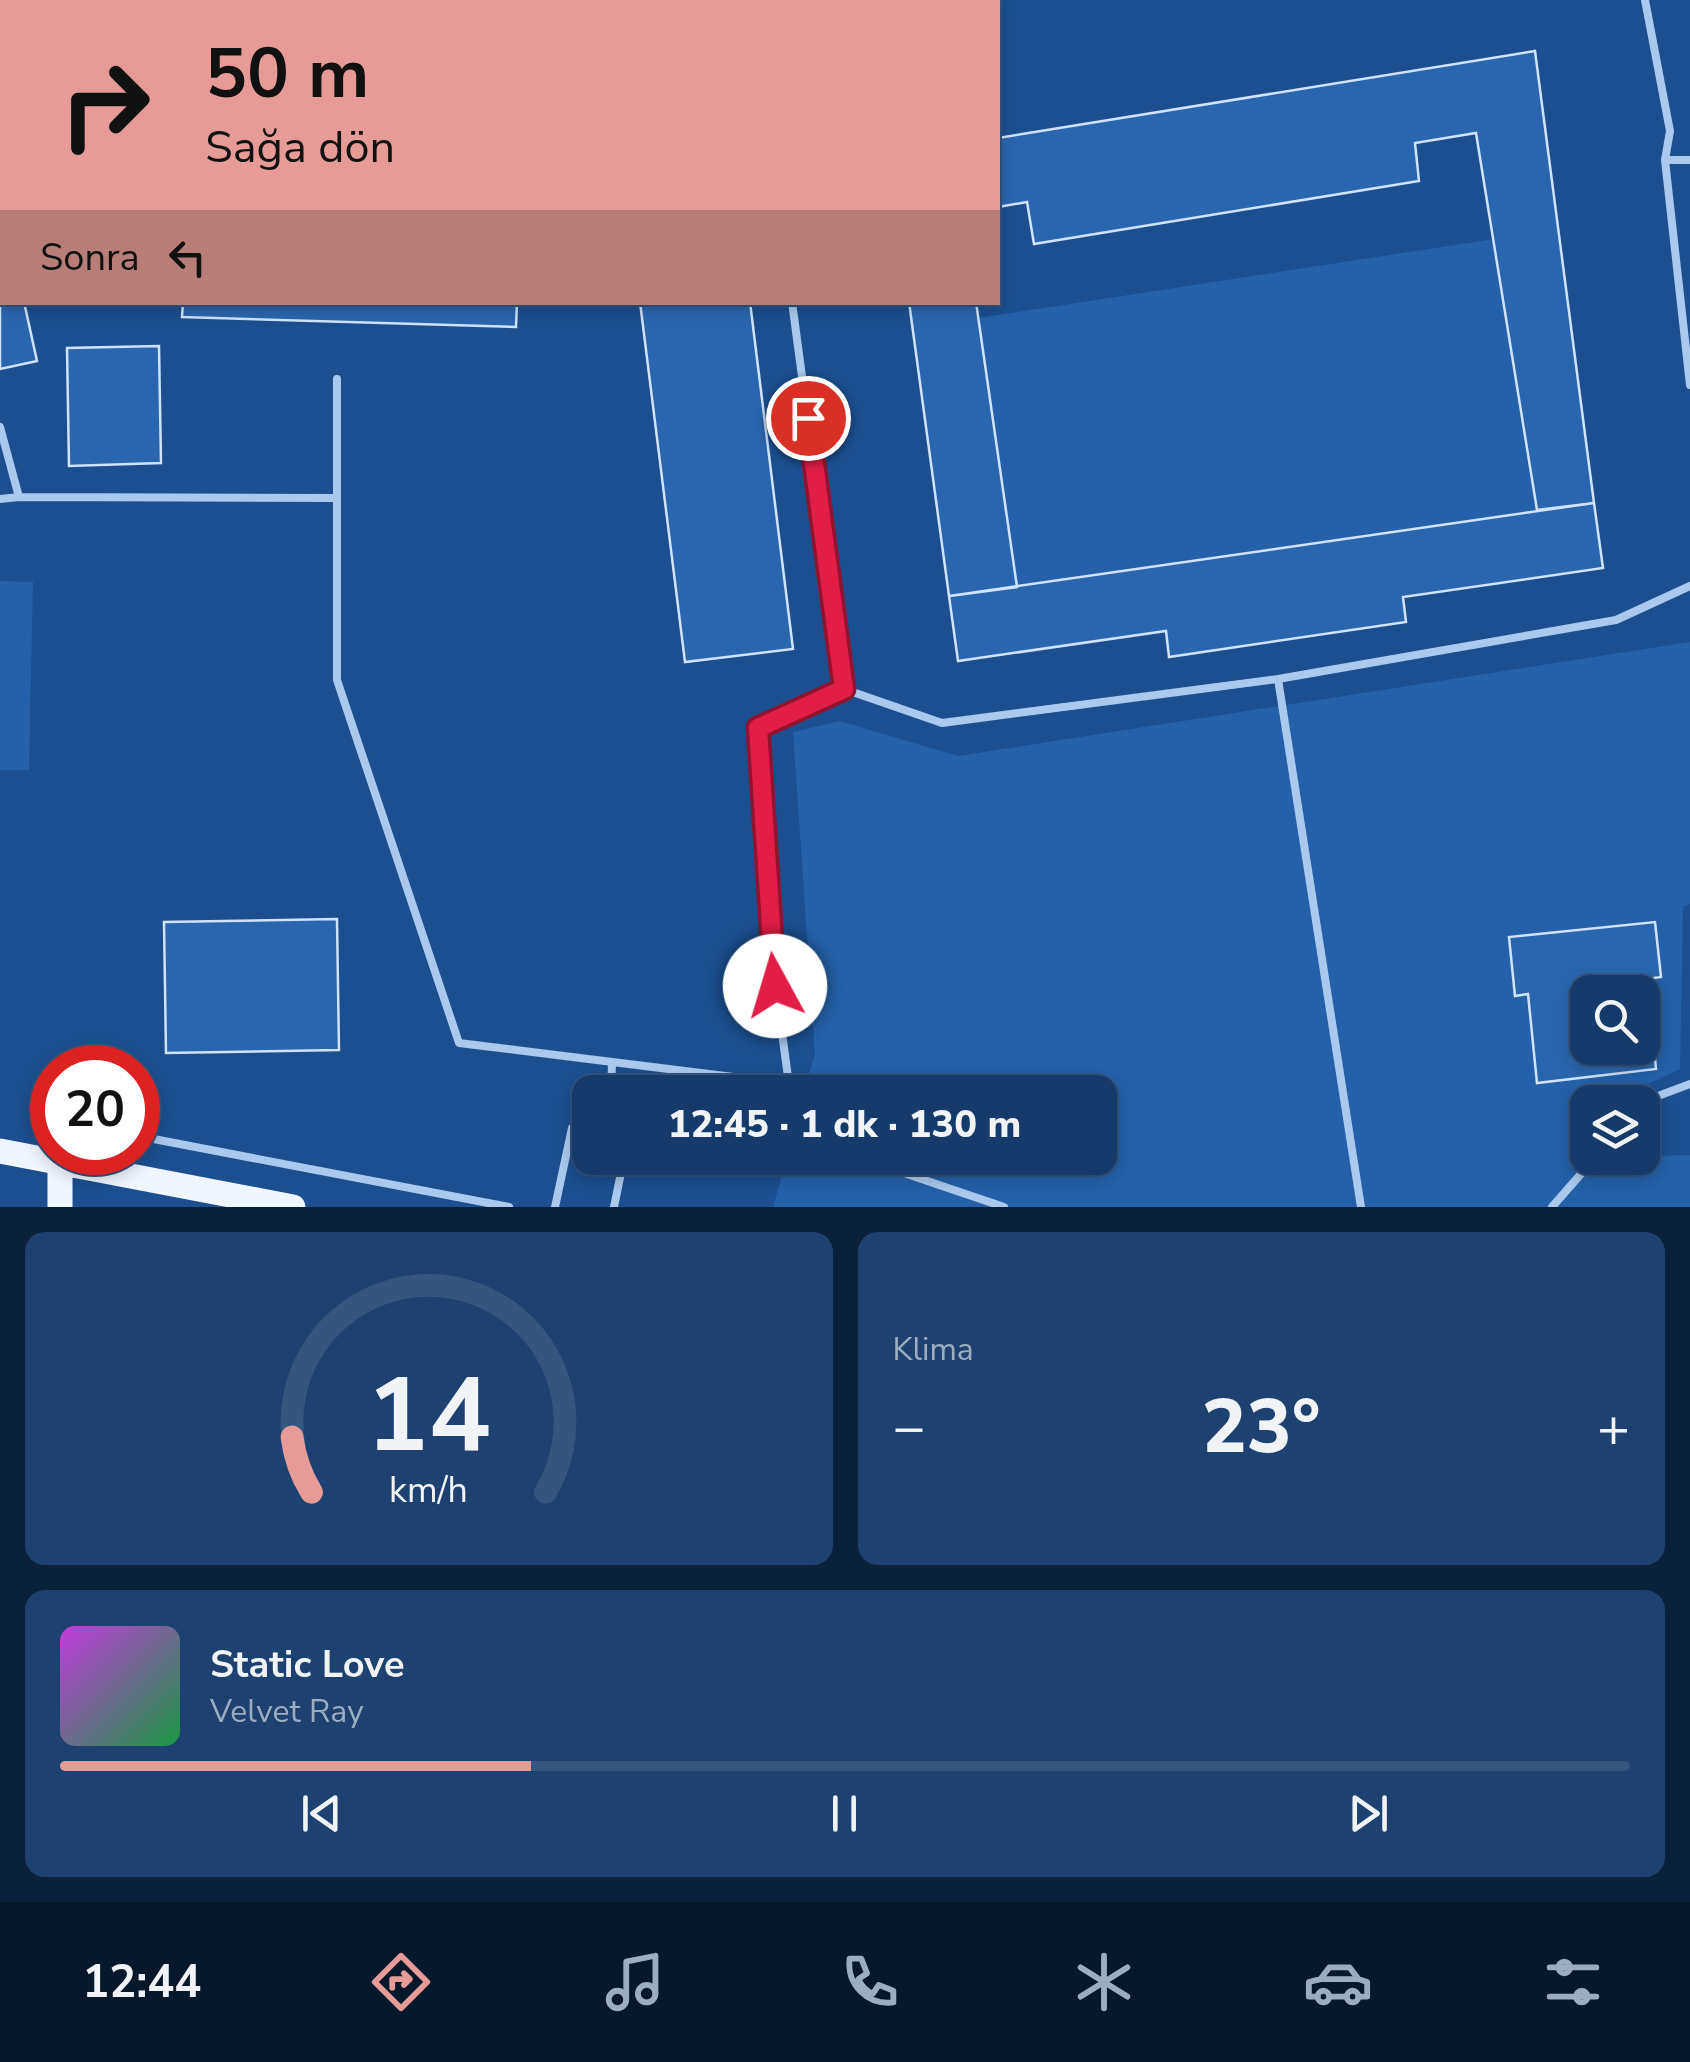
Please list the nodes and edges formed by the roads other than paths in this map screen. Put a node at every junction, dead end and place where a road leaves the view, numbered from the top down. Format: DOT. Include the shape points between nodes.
graph roads {
  1 [pos="1646,0"];
  2 [pos="1665,160"];
  3 [pos="1690,160"];
  4 [pos="792,305"];
  5 [pos="337,379"];
  6 [pos="1690,385"];
  7 [pos="0,427"];
  8 [pos="19,497"];
  9 [pos="336,498"];
  10 [pos="0,499"];
  11 [pos="1690,586"];
  12 [pos="1278,679"];
  13 [pos="844,689"];
  14 [pos="612,1062"];
  15 [pos="612,1075"];
  16 [pos="716,1075"];
  17 [pos="787,1075"];
  18 [pos="1690,1084"];
  19 [pos="1660,1095"];
  20 [pos="572,1128"];
  21 [pos="0,1135"];
  22 [pos="160,1140"];
  23 [pos="30,1145"];
  24 [pos="0,1150"];
  25 [pos="30,1153"];
  26 [pos="64,1175"];
  27 [pos="147,1175"];
  28 [pos="621,1175"];
  29 [pos="910,1175"];
  30 [pos="1580,1175"];
  31 [pos="60,1207"];
  32 [pos="292,1207"];
  33 [pos="508,1207"];
  34 [pos="555,1207"];
  35 [pos="614,1207"];
  36 [pos="1004,1207"];
  37 [pos="1362,1207"];
  38 [pos="1552,1207"];
  1 -- 2 [label="lane" via="1670,131"];
  2 -- 3 [label="lane"];
  2 -- 6 [label="lane"];
  4 -- 13 [label="lane"];
  5 -- 9 [label="lane"];
  7 -- 8 [label="lane"];
  8 -- 9 [label="lane"];
  8 -- 10 [label="lane"];
  9 -- 14 [label="lane" via="337,680 458,1043"];
  11 -- 12 [label="lane" via="1616,620"];
  12 -- 13 [label="lane" via="942,723"];
  12 -- 37 [label="lane"];
  13 -- 17 [label="lane" via="758,728 770,953"];
  14 -- 15 [label="lane"];
  14 -- 16 [label="lane"];
  18 -- 19 [label="lane"];
  20 -- 34 [label="lane"];
  21 -- 23 [label="main road"];
  22 -- 33 [label="lane"];
  24 -- 25 [label="main road"];
  26 -- 31 [label="main road"];
  27 -- 32 [label="main road"];
  28 -- 35 [label="lane"];
  29 -- 36 [label="lane"];
  30 -- 38 [label="lane"];
}
